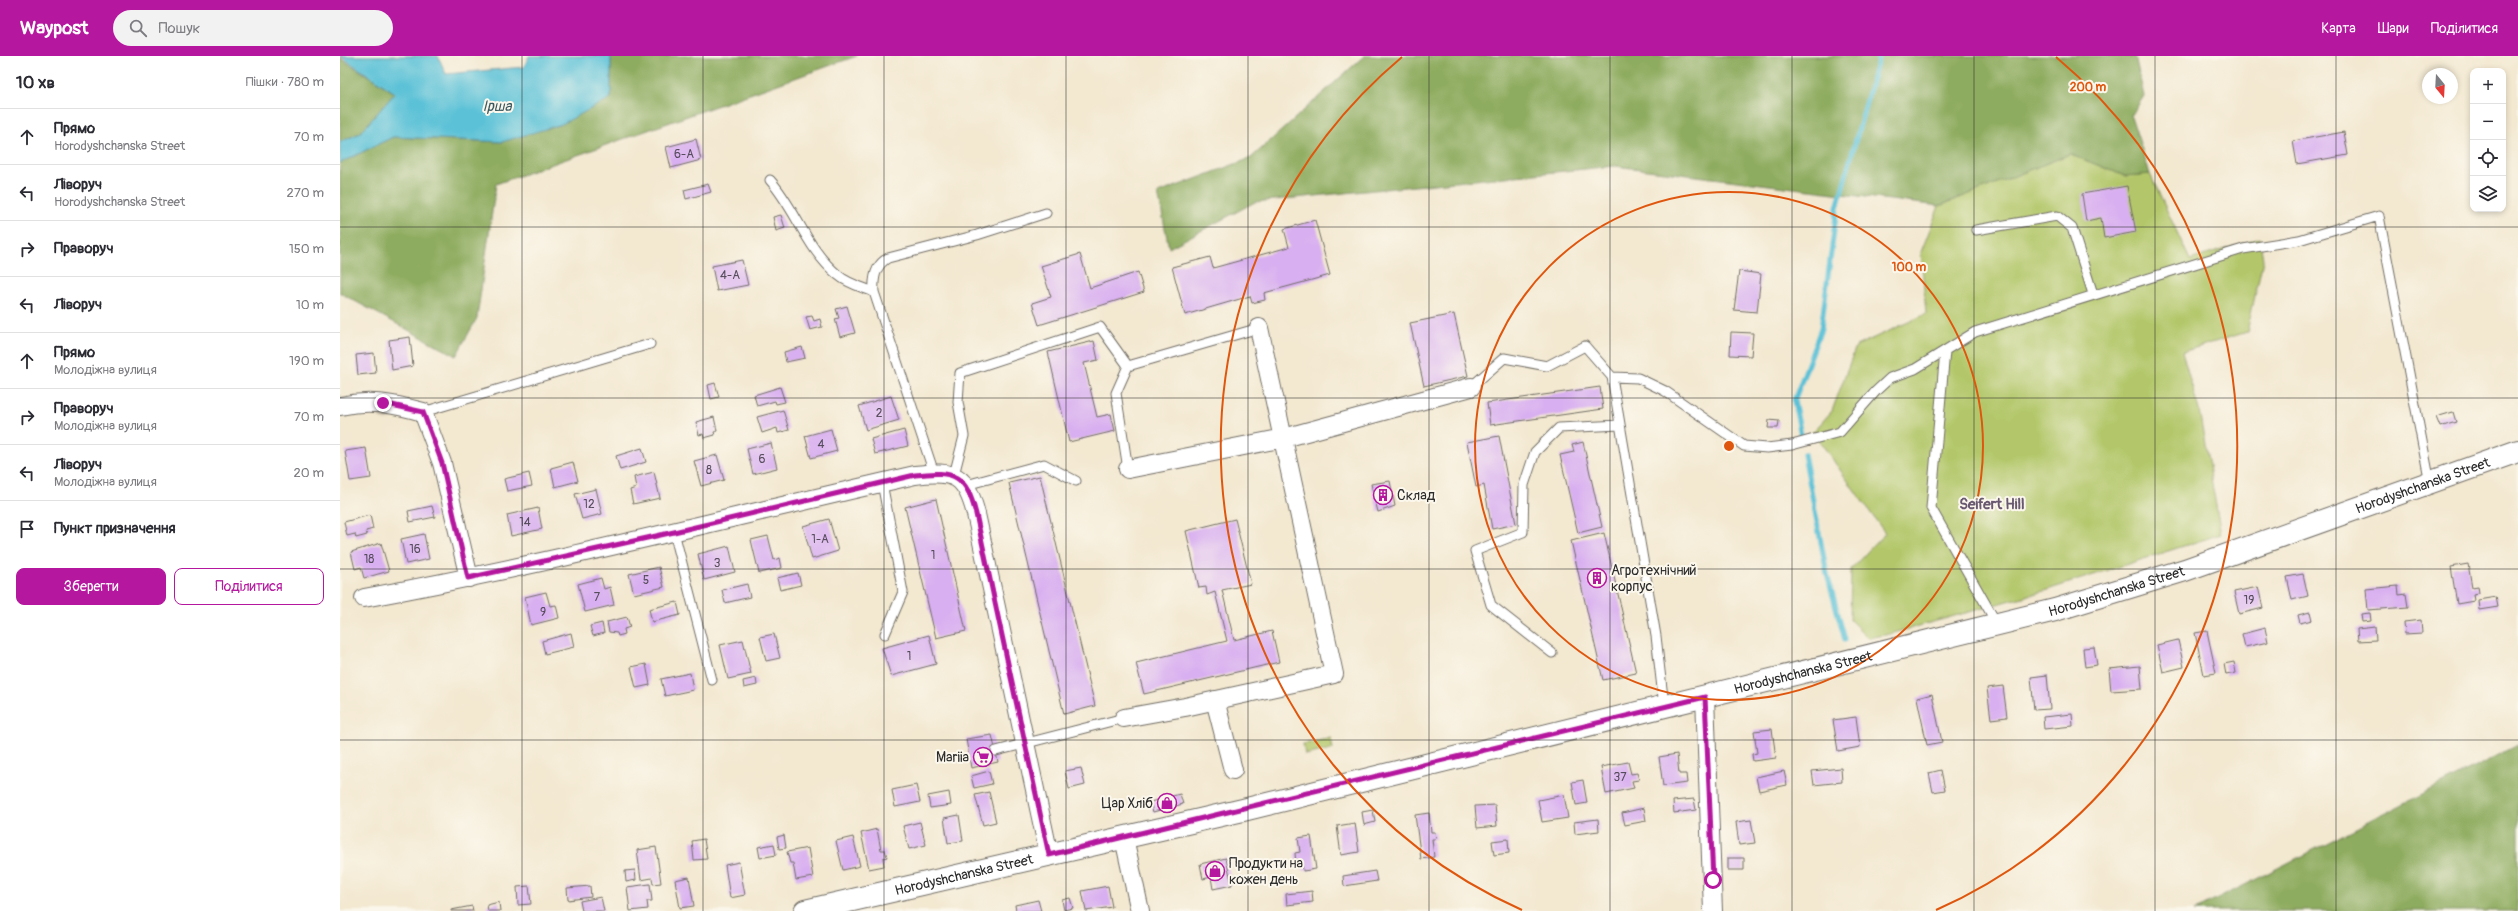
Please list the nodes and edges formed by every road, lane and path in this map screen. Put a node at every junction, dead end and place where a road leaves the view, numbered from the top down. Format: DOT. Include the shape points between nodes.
graph roads {
  1 [pos="770,180"];
  2 [pos="1046,213"];
  3 [pos="1976,230"];
  4 [pos="874,292"];
  5 [pos="2093,294"];
  6 [pos="1259,328"];
  7 [pos="650,344"];
  8 [pos="1945,351"];
  9 [pos="1128,366"];
  10 [pos="1612,377"];
  11 [pos="1471,387"];
  12 [pos="340,406"];
  13 [pos="423,412"];
  14 [pos="1620,425"];
  15 [pos="1284,438"];
  16 [pos="2518,450"];
  17 [pos="1128,468"];
  18 [pos="934,473"];
  19 [pos="960,480"];
  20 [pos="1076,481"];
  21 [pos="882,483"];
  22 [pos="2430,483"];
  23 [pos="674,532"];
  24 [pos="468,578"];
  25 [pos="364,598"];
  26 [pos="1997,624"];
  27 [pos="885,634"];
  28 [pos="1552,653"];
  29 [pos="712,680"];
  30 [pos="1705,697"];
  31 [pos="1216,700"];
  32 [pos="1664,707"];
  33 [pos="1124,718"];
  34 [pos="1026,744"];
  35 [pos="996,751"];
  36 [pos="1233,770"];
  37 [pos="1124,838"];
  38 [pos="1049,855"];
  39 [pos="805,911"];
  40 [pos="1140,911"];
  41 [pos="1713,911"];
  1 -- 4 [label="lane" via="786,199 801,228 830,268 846,281"];
  2 -- 4 [label="lane" via="977,235 888,258 877,270"];
  3 -- 5 [label="lane" via="2057,216 2072,228"];
  4 -- 18 [label="lane"];
  5 -- 8 [label="lane" via="1975,332"];
  5 -- 22 [label="lane" via="2243,249 2299,240 2379,216"];
  6 -- 9 [label="lane"];
  6 -- 15 [label="street"];
  7 -- 13 [label="lane"];
  8 -- 10 [label="lane" via="1915,369 1890,378 1840,432 1792,445 1767,448 1744,446 1665,392 1638,378"];
  8 -- 26 [label="lane" via="1931,508"];
  9 -- 17 [label="lane" via="1116,392"];
  9 -- 19 [label="lane" via="1100,327 960,374 958,402 964,436"];
  10 -- 11 [label="lane" via="1585,346 1547,366 1504,358"];
  10 -- 14 [label="lane"];
  11 -- 15 [label="street"];
  12 -- 13 [label="street" via="358,402 383,403"];
  13 -- 24 [label="street" via="442,463"];
  14 -- 28 [label="lane" via="1559,428 1535,452 1524,485 1523,532 1475,551 1491,605"];
  14 -- 32 [label="lane" via="1656,636"];
  15 -- 17 [label="street"];
  15 -- 31 [label="street" via="1334,674"];
  16 -- 22 [label="street, Horodyshchanska Street"];
  18 -- 19 [label="street"];
  18 -- 21 [label="street"];
  19 -- 20 [label="lane" via="1044,464"];
  19 -- 34 [label="street" via="976,514"];
  21 -- 23 [label="street"];
  21 -- 27 [label="lane" via="903,592"];
  22 -- 26 [label="street, Horodyshchanska Street" via="2185,570 2100,597"];
  23 -- 24 [label="street"];
  23 -- 29 [label="lane"];
  24 -- 25 [label="street"];
  26 -- 30 [label="street, Horodyshchanska Street"];
  30 -- 32 [label="street, Horodyshchanska Street"];
  30 -- 41 [label="street"];
  31 -- 33 [label="street"];
  31 -- 36 [label="street"];
  32 -- 37 [label="street, Horodyshchanska Street"];
  33 -- 34 [label="lane"];
  34 -- 35 [label="lane"];
  34 -- 38 [label="street"];
  37 -- 38 [label="street, Horodyshchanska Street"];
  37 -- 40 [label="street"];
  38 -- 39 [label="street, Horodyshchanska Street"];
}
